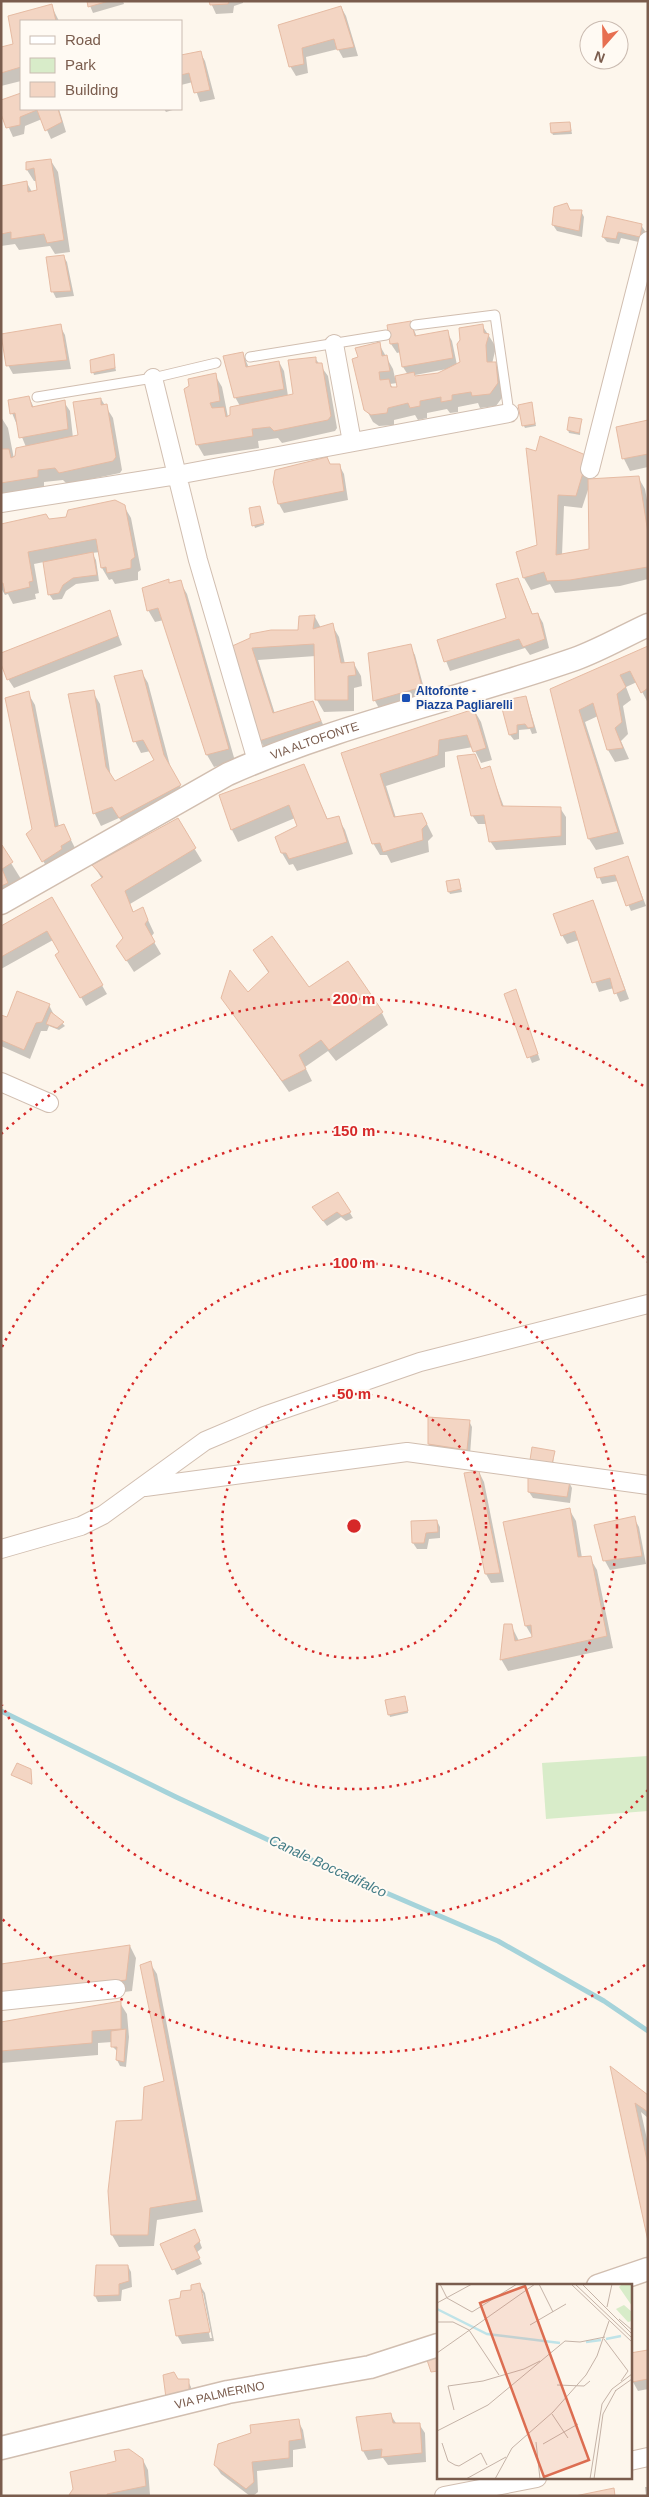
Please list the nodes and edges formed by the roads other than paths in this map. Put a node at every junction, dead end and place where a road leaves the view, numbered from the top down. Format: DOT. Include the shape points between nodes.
graph roads {
  1 [pos="648,241"];
  2 [pos="415,325"];
  3 [pos="386,335"];
  4 [pos="334,344"];
  5 [pos="250,357"];
  6 [pos="216,363"];
  7 [pos="153,378"];
  8 [pos="37,397"];
  9 [pos="510,413"];
  10 [pos="352,442"];
  11 [pos="590,469"];
  12 [pos="177,475"];
  13 [pos="1,503"];
  14 [pos="648,625"];
  15 [pos="257,761"];
  16 [pos="1,903"];
  17 [pos="1,1082"];
  18 [pos="49,1103"];
  19 [pos="648,1304"];
  20 [pos="648,1485"];
  21 [pos="144,1487"];
  22 [pos="1,1549"];
  23 [pos="116,1989"];
  24 [pos="1,2001"];
  25 [pos="648,2269"];
  26 [pos="604,2284"];
  27 [pos="437,2345"];
  28 [pos="1,2448"];
  29 [pos="648,2458"];
  30 [pos="632,2461"];
  31 [pos="527,2480"];
  32 [pos="444,2496"];
  1 -- 11 [label="street"];
  2 -- 9 [label="lane" via="495,315"];
  3 -- 4 [label="lane"];
  4 -- 5 [label="lane"];
  4 -- 10 [label="street"];
  6 -- 7 [label="lane"];
  7 -- 8 [label="lane"];
  7 -- 12 [label="street"];
  9 -- 10 [label="street"];
  10 -- 12 [label="street"];
  12 -- 13 [label="street"];
  12 -- 15 [label="street" via="198,560"];
  14 -- 15 [label="street, VIA ALTOFONTE" via="576,658 321,736"];
  15 -- 16 [label="street, VIA ALTOFONTE" via="228,774"];
  17 -- 18 [label="street"];
  19 -- 21 [label="street" via="420,1362 336,1390 205,1440"];
  20 -- 21 [label="street" via="407,1452"];
  21 -- 22 [label="street" via="104,1515 81,1526"];
  23 -- 24 [label="street"];
  25 -- 26 [label="street"];
  27 -- 28 [label="street, VIA PALMERINO" via="370,2367 228,2392"];
  29 -- 30 [label="street"];
  31 -- 32 [label="street"];
}
